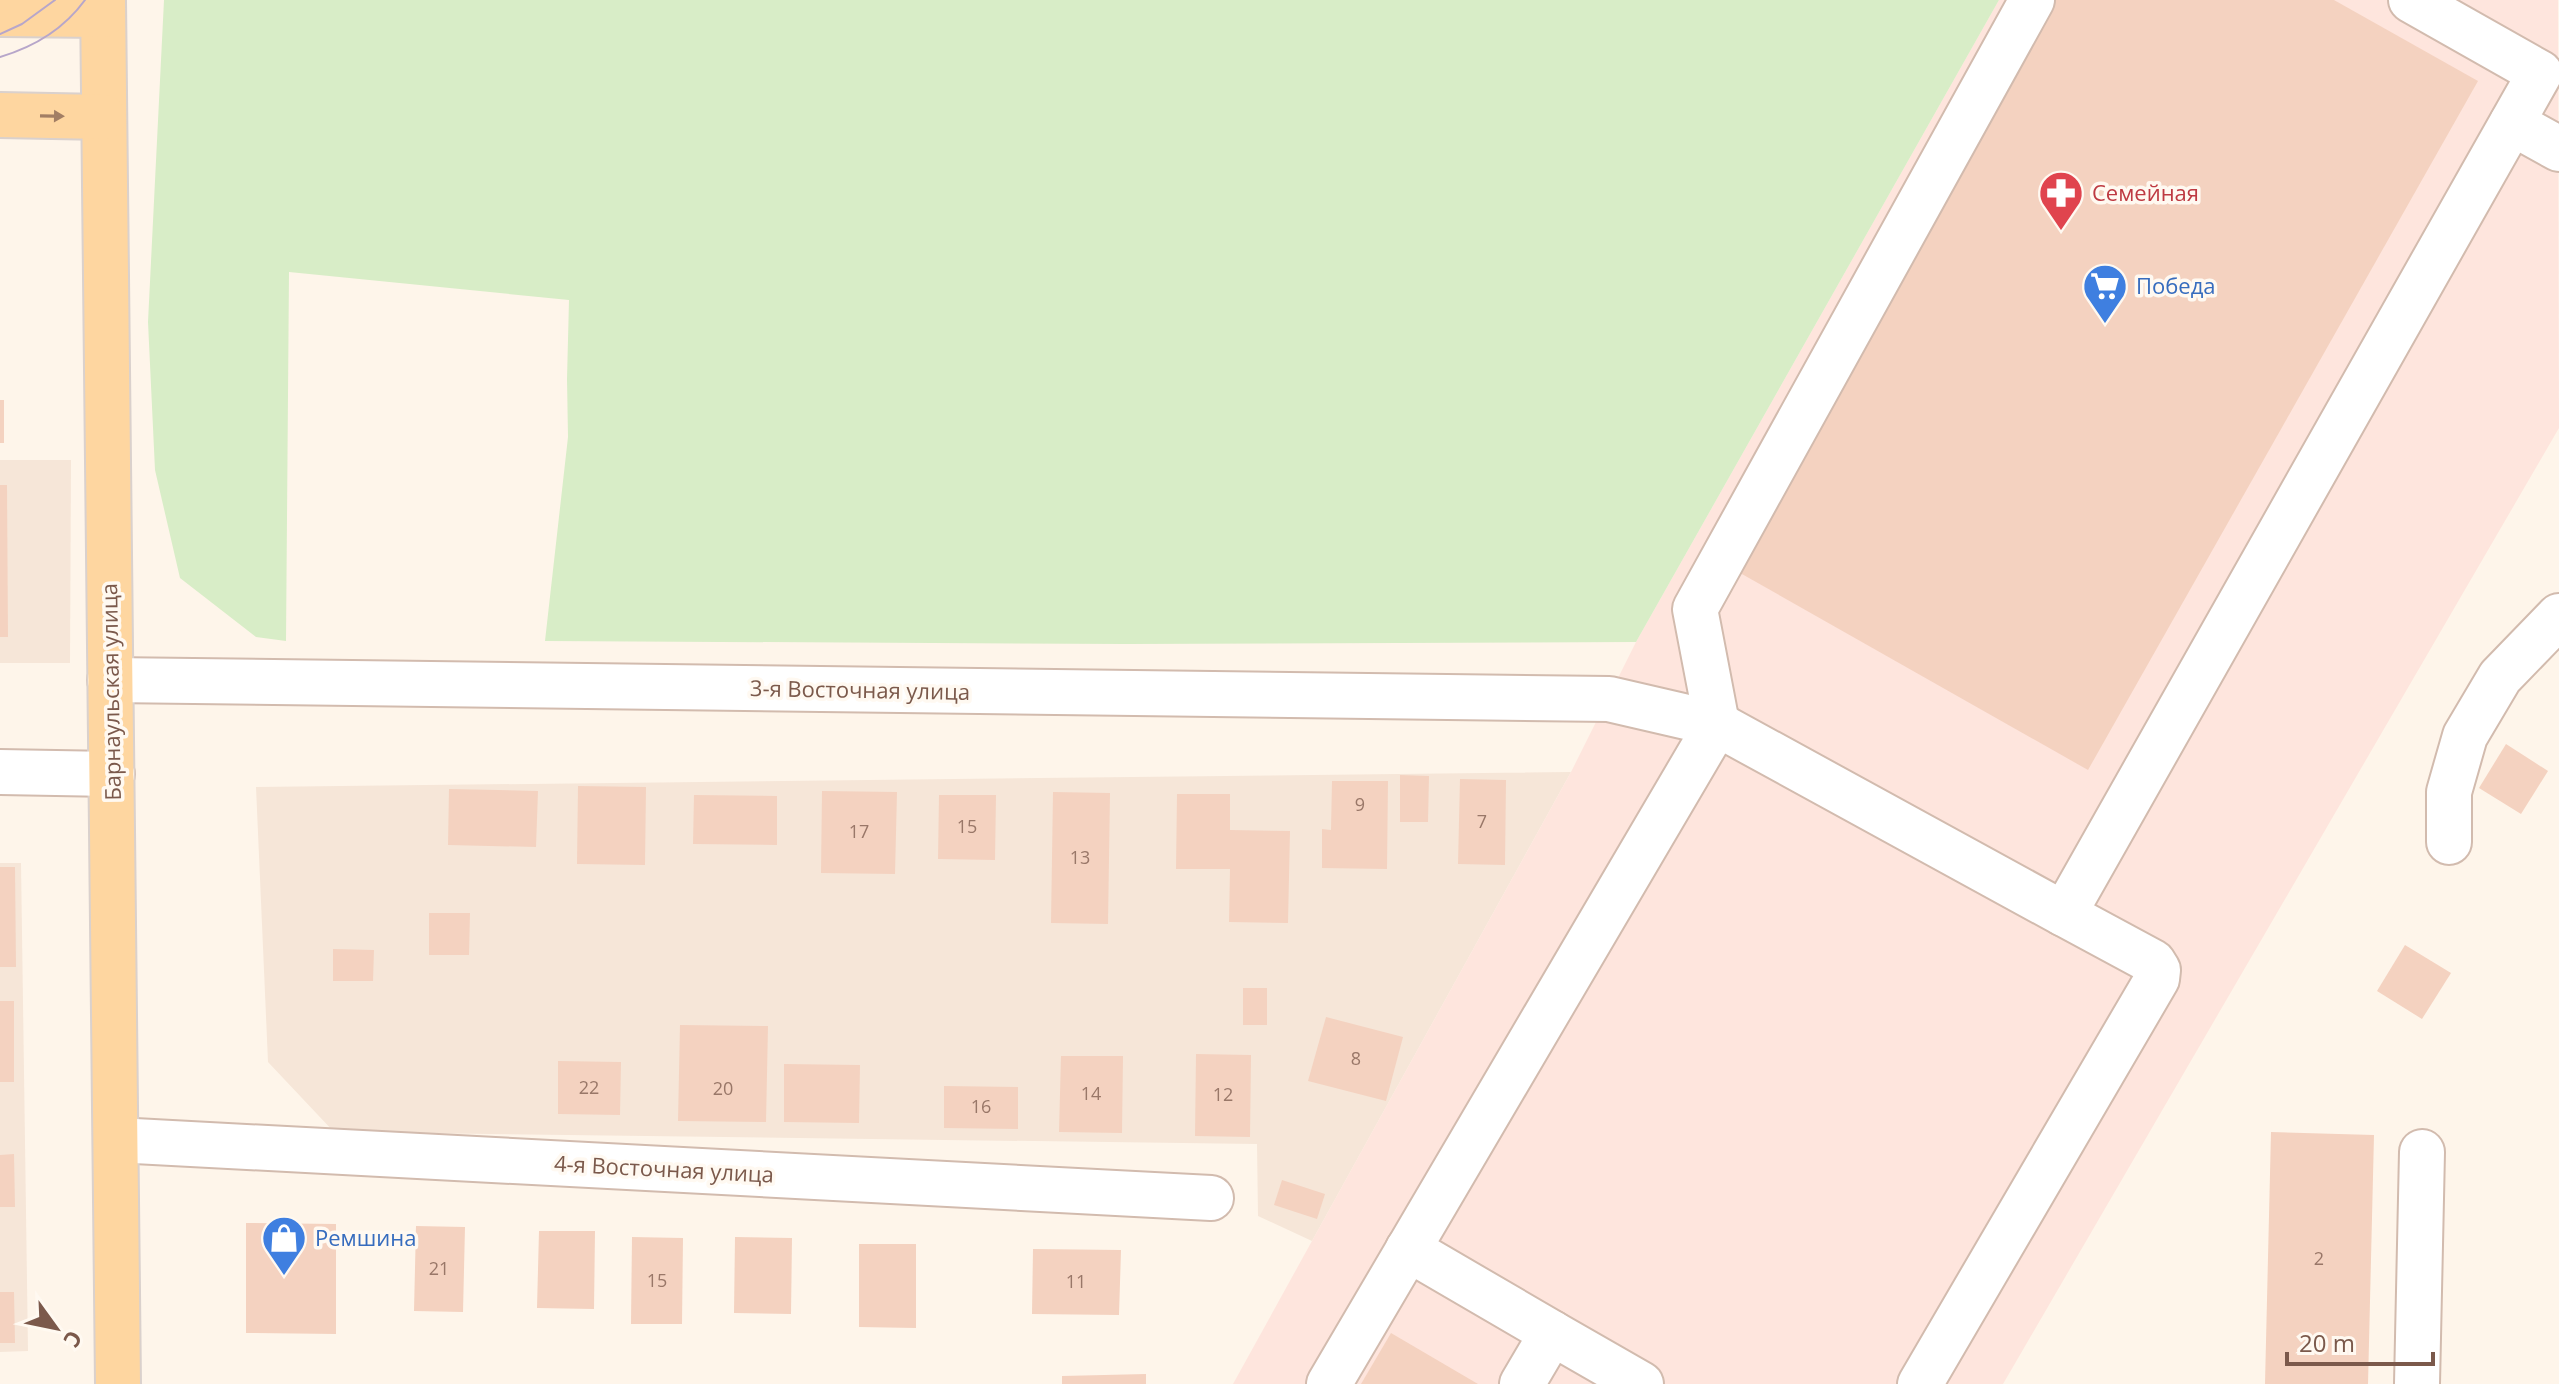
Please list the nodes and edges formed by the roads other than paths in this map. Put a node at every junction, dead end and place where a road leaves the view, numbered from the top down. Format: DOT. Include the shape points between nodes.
graph roads {
  1 [pos="2032,0"];
  2 [pos="2411,0"];
  3 [pos="103,8"];
  4 [pos="0,14"];
  5 [pos="0,115"];
  6 [pos="104,117"];
  7 [pos="2512,123"];
  8 [pos="2559,149"];
  9 [pos="2559,616"];
  10 [pos="110,680"];
  11 [pos="1717,724"];
  12 [pos="0,772"];
  13 [pos="112,774"];
  14 [pos="2449,842"];
  15 [pos="2064,914"];
  16 [pos="116,1140"];
  17 [pos="2422,1152"];
  18 [pos="1211,1198"];
  19 [pos="1408,1249"];
  20 [pos="1552,1333"];
  21 [pos="118,1384"];
  22 [pos="1329,1384"];
  23 [pos="1522,1384"];
  24 [pos="1641,1384"];
  25 [pos="1920,1384"];
  26 [pos="2417,1384"];
  1 -- 11 [label="street" via="1695,609"];
  2 -- 7 [label="street" via="2540,73"];
  3 -- 4 [label="main road"];
  3 -- 6 [label="main road, Барнаульская улица"];
  5 -- 6 [label="main road, one-way"];
  6 -- 10 [label="main road, Барнаульская улица"];
  7 -- 8 [label="street"];
  7 -- 15 [label="street"];
  9 -- 14 [label="street" via="2500,677 2465,736 2449,792"];
  10 -- 11 [label="street, 3-я Восточная улица" via="1609,699"];
  10 -- 13 [label="main road, Барнаульская улица"];
  11 -- 15 [label="street, 3-я Восточная улица"];
  11 -- 19 [label="street"];
  12 -- 13 [label="street"];
  13 -- 16 [label="main road, Барнаульская улица"];
  15 -- 25 [label="street, 3-я Восточная улица" via="2153,962 2157,979"];
  16 -- 18 [label="street, 4-я Восточная улица"];
  16 -- 21 [label="main road, Барнаульская улица"];
  17 -- 26 [label="street"];
  19 -- 20 [label="street"];
  19 -- 22 [label="street"];
  20 -- 23 [label="street"];
  20 -- 24 [label="street"];
}
